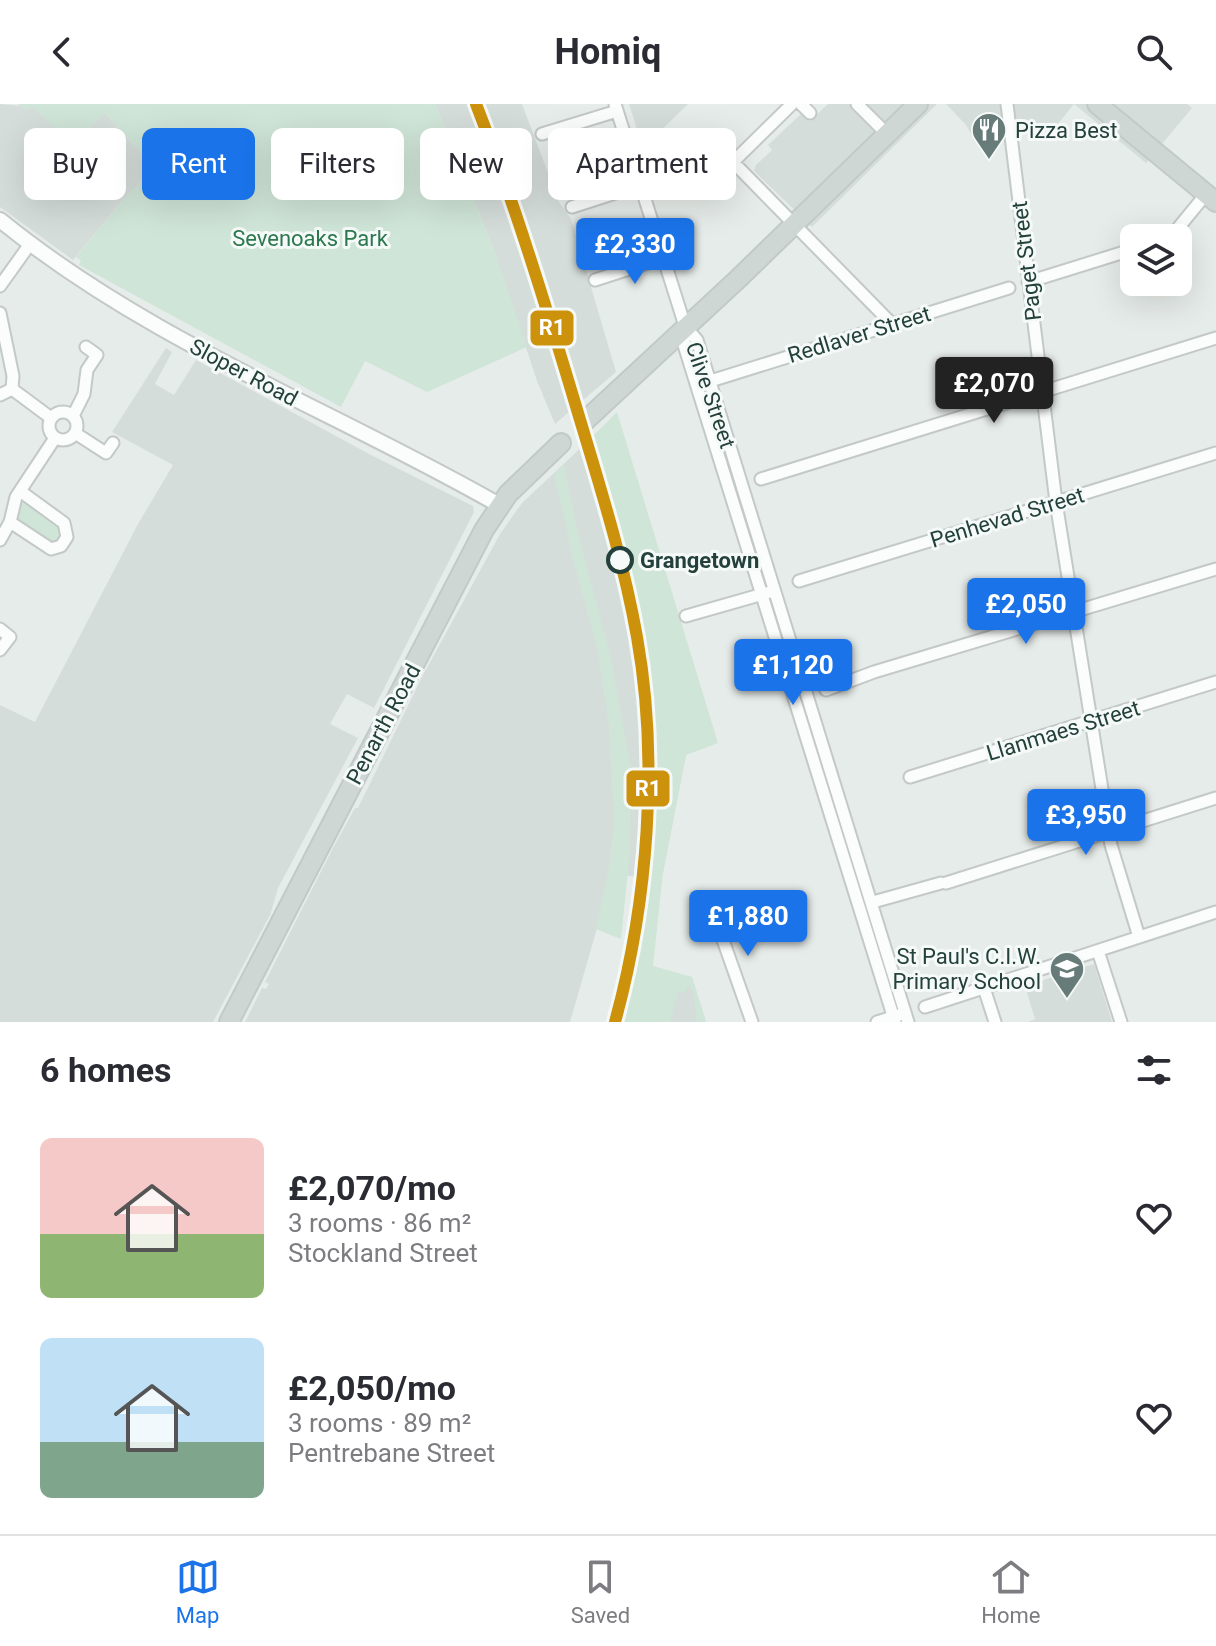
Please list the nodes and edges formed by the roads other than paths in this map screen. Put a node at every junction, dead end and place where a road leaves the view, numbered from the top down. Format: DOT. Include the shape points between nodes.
graph roads {
  1 [pos="792,104"];
  2 [pos="801,104"];
  3 [pos="857,104"];
  4 [pos="918,104"];
  5 [pos="1007,104"];
  6 [pos="1097,104"];
  7 [pos="616,108"];
  8 [pos="810,113"];
  9 [pos="622,128"];
  10 [pos="542,134"];
  11 [pos="887,134"];
  12 [pos="1211,198"];
  13 [pos="594,200"];
  14 [pos="645,200"];
  15 [pos="572,207"];
  16 [pos="0,220"];
  17 [pos="794,224"];
  18 [pos="1184,224"];
  19 [pos="30,244"];
  20 [pos="1120,253"];
  21 [pos="663,258"];
  22 [pos="595,280"];
  23 [pos="1028,282"];
  24 [pos="0,286"];
  25 [pos="1009,288"];
  26 [pos="0,313"];
  27 [pos="891,323"];
  28 [pos="685,326"];
  29 [pos="1216,338"];
  30 [pos="86,347"];
  31 [pos="709,381"];
  32 [pos="696,386"];
  33 [pos="12,389"];
  34 [pos="1043,392"];
  35 [pos="0,395"];
  36 [pos="73,416"];
  37 [pos="51,418"];
  38 [pos="75,433"];
  39 [pos="55,438"];
  40 [pos="113,443"];
  41 [pos="1216,453"];
  42 [pos="761,479"];
  43 [pos="735,487"];
  44 [pos="20,491"];
  45 [pos="1056,502"];
  46 [pos="499,505"];
  47 [pos="10,522"];
  48 [pos="0,540"];
  49 [pos="1216,569"];
  50 [pos="799,581"];
  51 [pos="769,592"];
  52 [pos="1075,612"];
  53 [pos="686,616"];
  54 [pos="0,629"];
  55 [pos="0,650"];
  56 [pos="1216,682"];
  57 [pos="826,690"];
  58 [pos="1093,720"];
  59 [pos="910,777"];
  60 [pos="1216,798"];
  61 [pos="1109,831"];
  62 [pos="873,902"];
  63 [pos="711,906"];
  64 [pos="1216,912"];
  65 [pos="1139,937"];
  66 [pos="1098,951"];
  67 [pos="984,988"];
  68 [pos="925,1007"];
  69 [pos="901,1019"];
  70 [pos="229,1022"];
  71 [pos="752,1022"];
  72 [pos="877,1022"];
  73 [pos="995,1022"];
  74 [pos="1121,1022"];
  1 -- 17 [label="street" via="733,162"];
  2 -- 8 [label="street"];
  3 -- 11 [label="street"];
  4 -- 11 [label="main road, Penarth Road"];
  5 -- 23 [label="street, Paget Street"];
  6 -- 12 [label="main road"];
  7 -- 9 [label="street"];
  7 -- 10 [label="street"];
  11 -- 17 [label="main road, Penarth Road"];
  12 -- 18 [label="street"];
  13 -- 15 [label="street"];
  14 -- 21 [label="street"];
  16 -- 19 [label="street, Sloper Road"];
  17 -- 27 [label="street"];
  17 -- 28 [label="main road, Penarth Road"];
  19 -- 24 [label="street"];
  19 -- 46 [label="street, Sloper Road" via="189,344"];
  20 -- 23 [label="street"];
  21 -- 22 [label="street"];
  21 -- 28 [label="street"];
  23 -- 34 [label="street, Paget Street"];
  25 -- 27 [label="street, Redlaver Street"];
  26 -- 33 [label="street"];
  27 -- 31 [label="street, Redlaver Street"];
  28 -- 31 [label="street, Clive Street" via="697,340"];
  28 -- 32 [label="street, Clive Street" via="684,345"];
  28 -- 46 [label="main road, Penarth Road"];
  29 -- 34 [label="street"];
  30 -- 36 [label="street" via="97,355"];
  31 -- 32 [label="street, Redlaver Street"];
  31 -- 43 [label="street, Clive Street"];
  32 -- 43 [label="street, Clive Street"];
  33 -- 35 [label="street"];
  33 -- 37 [label="street"];
  34 -- 42 [label="street"];
  34 -- 45 [label="street, Paget Street"];
  36 -- 37 [label="street" via="59,412"];
  36 -- 38 [label="street"];
  37 -- 39 [label="street" via="48,427"];
  38 -- 39 [label="street" via="66,440"];
  38 -- 40 [label="street" via="106,453"];
  39 -- 44 [label="street"];
  41 -- 45 [label="street, Penhevad Street"];
  43 -- 51 [label="street, Clive Street"];
  44 -- 47 [label="street"];
  44 -- 47 [label="street" via="64,523 67,537 51,549"];
  45 -- 50 [label="street, Penhevad Street"];
  45 -- 52 [label="street, Paget Street"];
  46 -- 70 [label="main road, Penarth Road"];
  47 -- 48 [label="street"];
  49 -- 52 [label="street"];
  51 -- 53 [label="street"];
  51 -- 62 [label="street, Clive Street"];
  51 -- 69 [label="street, Clive Street"];
  52 -- 57 [label="street"];
  52 -- 58 [label="street, Paget Street"];
  54 -- 55 [label="street" via="10,637"];
  56 -- 58 [label="street, Llanmaes Street"];
  58 -- 59 [label="street, Llanmaes Street"];
  58 -- 61 [label="street, Paget Street"];
  60 -- 61 [label="street"];
  61 -- 62 [label="street"];
  61 -- 65 [label="street, Paget Street"];
  62 -- 69 [label="street, Clive Street"];
  63 -- 71 [label="street"];
  64 -- 65 [label="street"];
  65 -- 66 [label="street"];
  66 -- 67 [label="street"];
  66 -- 74 [label="street"];
  67 -- 68 [label="street"];
  67 -- 73 [label="street"];
  69 -- 72 [label="street"];
}
